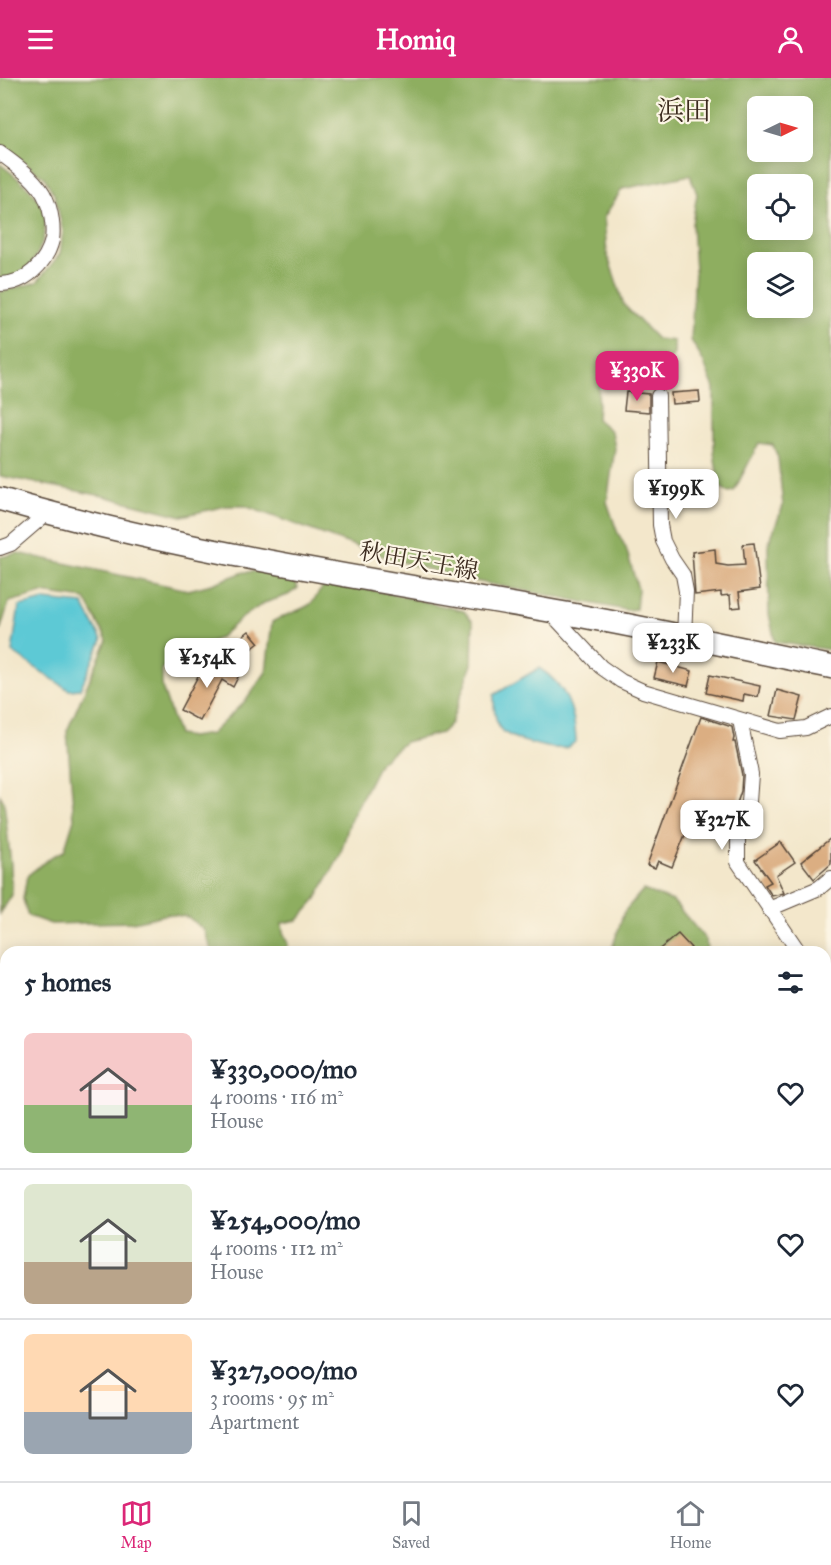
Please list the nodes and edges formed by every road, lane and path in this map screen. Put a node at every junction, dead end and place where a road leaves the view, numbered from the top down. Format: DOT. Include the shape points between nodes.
graph roads {
  1 [pos="0,153"];
  2 [pos="0,284"];
  3 [pos="658,396"];
  4 [pos="0,499"];
  5 [pos="46,513"];
  6 [pos="0,548"];
  7 [pos="548,610"];
  8 [pos="684,638"];
  9 [pos="831,667"];
  10 [pos="831,716"];
  11 [pos="740,720"];
  12 [pos="831,878"];
  13 [pos="769,909"];
  14 [pos="795,946"];
  1 -- 2 [label="street" via="33,181 45,197 52,239 31,274 12,284"];
  3 -- 8 [label="street" via="660,525 663,541 683,575"];
  4 -- 5 [label="main road, 秋田天王線"];
  5 -- 6 [label="street" via="11,544"];
  5 -- 7 [label="main road, 秋田天王線" via="416,589"];
  7 -- 8 [label="main road, 秋田天王線"];
  7 -- 11 [label="street" via="601,667 621,681"];
  8 -- 9 [label="main road, 秋田天王線"];
  10 -- 11 [label="street" via="806,728 780,731"];
  11 -- 13 [label="street" via="751,774 749,802 738,837 738,862"];
  12 -- 13 [label="street" via="819,888"];
  13 -- 14 [label="street"];
}
